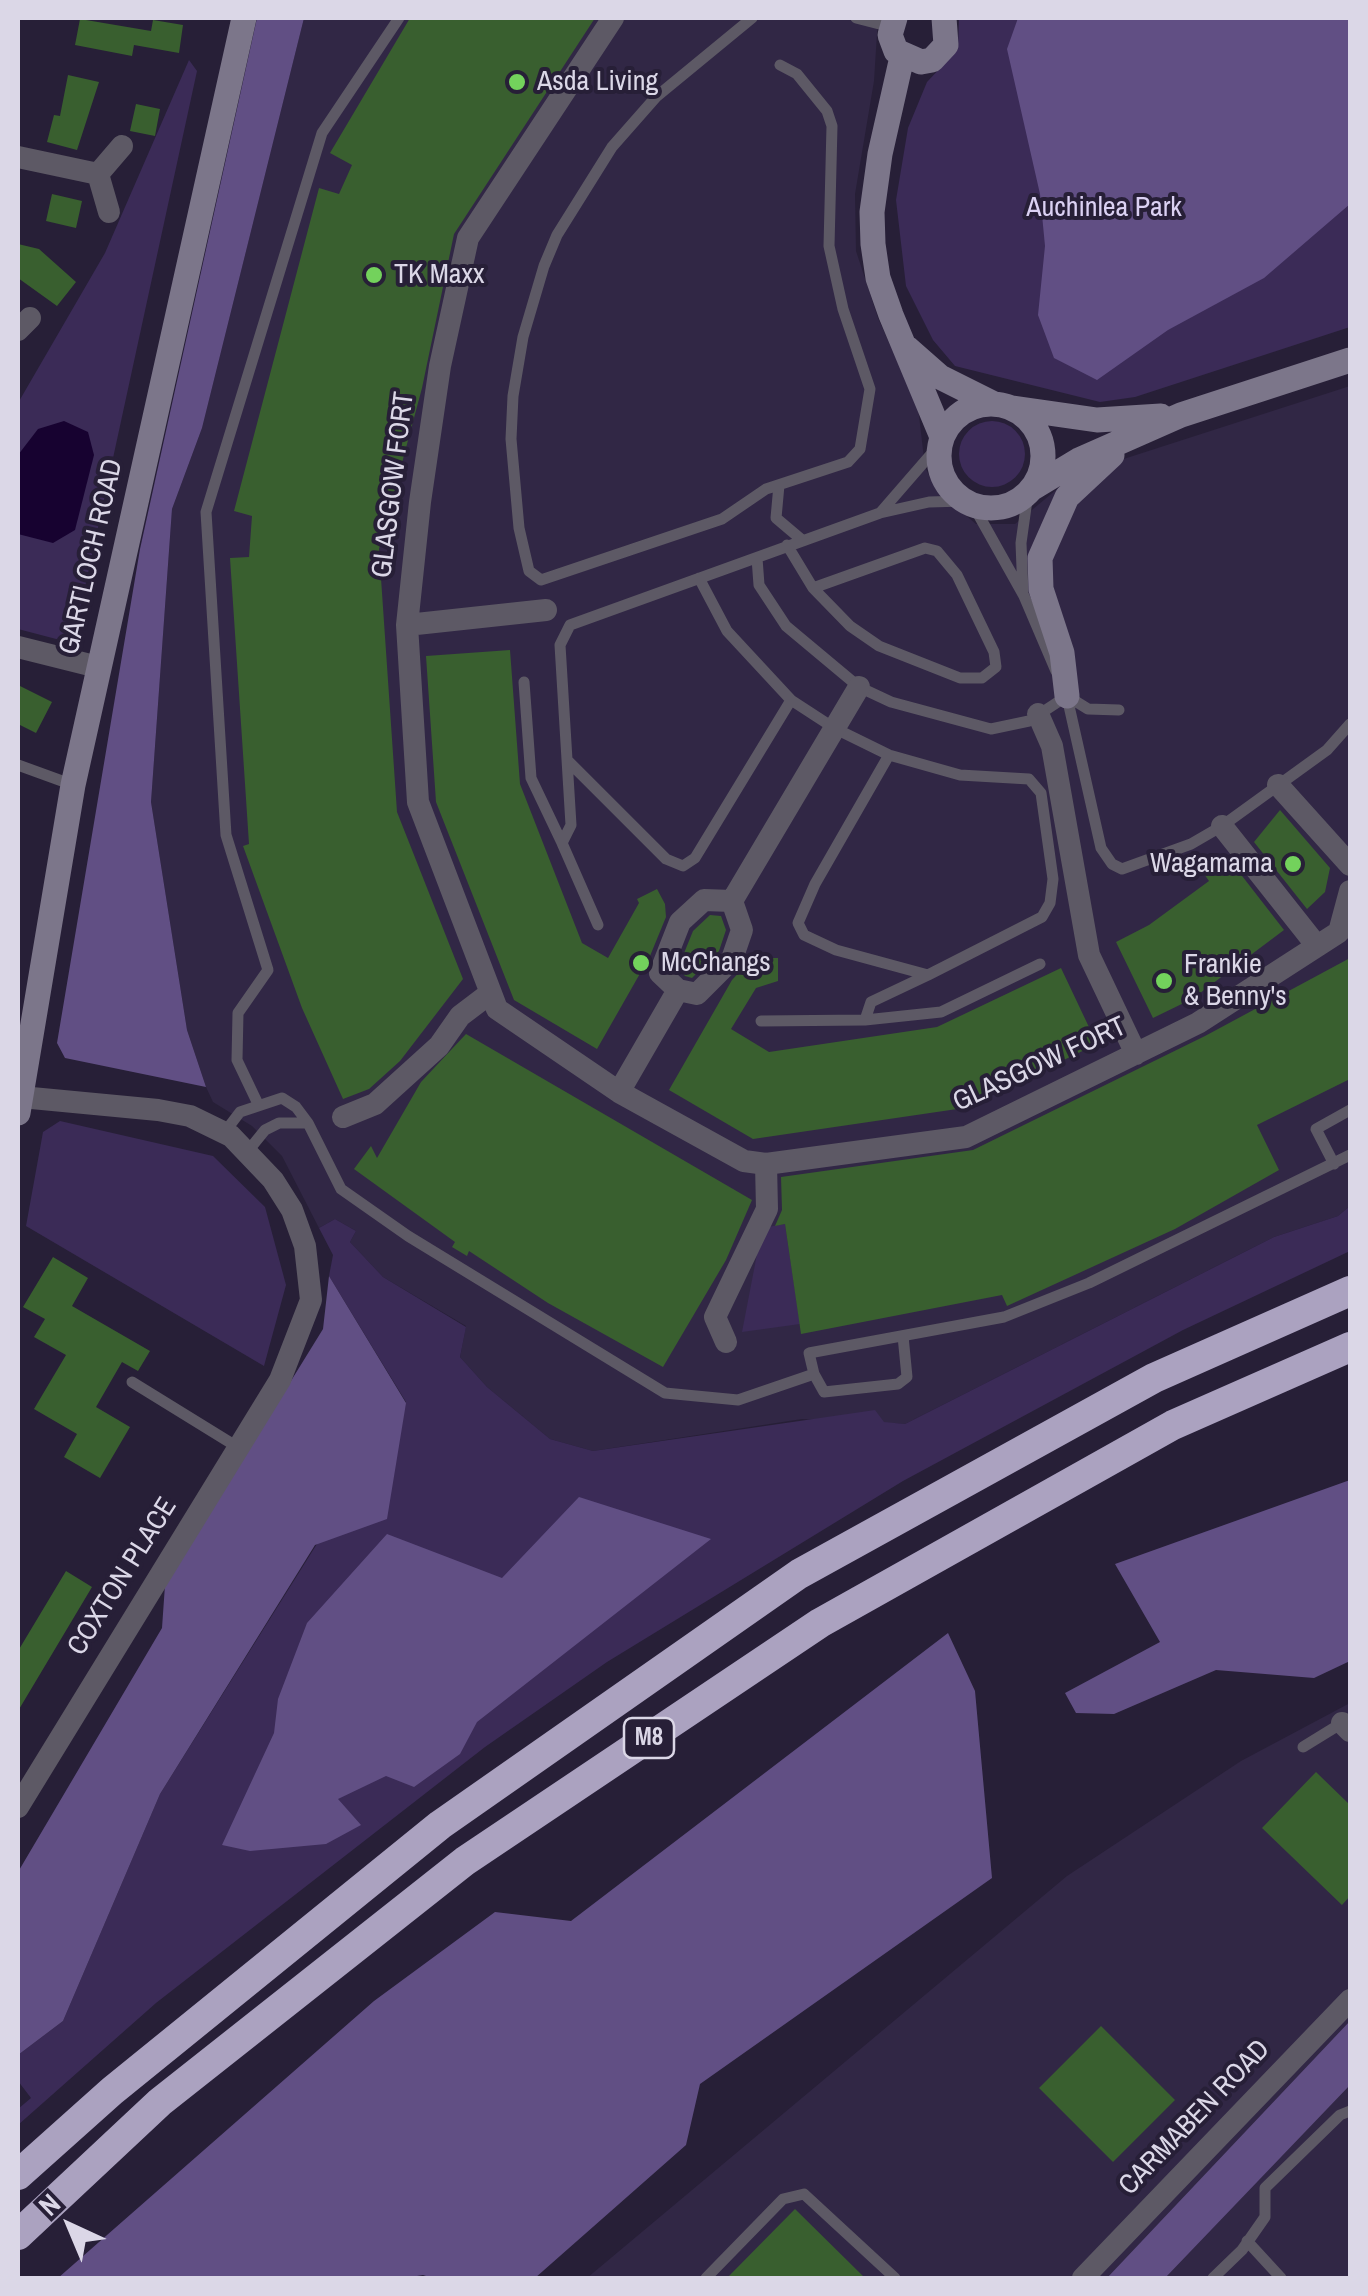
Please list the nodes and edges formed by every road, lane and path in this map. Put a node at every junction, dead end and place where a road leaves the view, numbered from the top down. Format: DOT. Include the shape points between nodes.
graph roads {
  1 [pos="244,18"];
  2 [pos="399,18"];
  3 [pos="613,18"];
  4 [pos="752,18"];
  5 [pos="856,18"];
  6 [pos="944,18"];
  7 [pos="893,22"];
  8 [pos="902,56"];
  9 [pos="780,65"];
  10 [pos="122,146"];
  11 [pos="18,157"];
  12 [pos="98,174"];
  13 [pos="109,212"];
  14 [pos="903,344"];
  15 [pos="1350,360"];
  16 [pos="1002,406"];
  17 [pos="1181,415"];
  18 [pos="1149,430"];
  19 [pos="941,441"];
  20 [pos="779,484"];
  21 [pos="1029,491"];
  22 [pos="968,503"];
  23 [pos="880,513"];
  24 [pos="802,540"];
  25 [pos="788,545"];
  26 [pos="757,558"];
  27 [pos="699,578"];
  28 [pos="813,588"];
  29 [pos="1024,596"];
  30 [pos="546,610"];
  31 [pos="407,625"];
  32 [pos="18,647"];
  33 [pos="98,666"];
  34 [pos="524,682"];
  35 [pos="858,688"];
  36 [pos="1066,696"];
  37 [pos="791,700"];
  38 [pos="1119,710"];
  39 [pos="1038,714"];
  40 [pos="1350,724"];
  41 [pos="834,728"];
  42 [pos="889,756"];
  43 [pos="568,761"];
  44 [pos="18,765"];
  45 [pos="73,784"];
  46 [pos="1278,786"];
  47 [pos="1222,826"];
  48 [pos="562,844"];
  49 [pos="1350,866"];
  50 [pos="1350,891"];
  51 [pos="732,902"];
  52 [pos="598,925"];
  53 [pos="1317,946"];
  54 [pos="1040,964"];
  55 [pos="928,976"];
  56 [pos="678,990"];
  57 [pos="488,994"];
  58 [pos="761,1020"];
  59 [pos="865,1020"];
  60 [pos="1136,1054"];
  61 [pos="619,1092"];
  62 [pos="258,1104"];
  63 [pos="20,1105"];
  64 [pos="1350,1110"];
  65 [pos="344,1117"];
  66 [pos="308,1124"];
  67 [pos="224,1133"];
  68 [pos="248,1151"];
  69 [pos="1350,1155"];
  70 [pos="766,1164"];
  71 [pos="1334,1164"];
  72 [pos="1344,1292"];
  73 [pos="903,1336"];
  74 [pos="726,1342"];
  75 [pos="1350,1347"];
  76 [pos="814,1374"];
  77 [pos="132,1382"];
  78 [pos="239,1448"];
  79 [pos="1348,1724"];
  80 [pos="1303,1747"];
  81 [pos="18,1806"];
  82 [pos="1350,2000"];
  83 [pos="1350,2111"];
  84 [pos="18,2176"];
  85 [pos="18,2235"];
  86 [pos="1247,2241"];
  87 [pos="706,2278"];
  88 [pos="895,2278"];
  89 [pos="1083,2278"];
  90 [pos="1214,2278"];
  91 [pos="1282,2278"];
  1 -- 33 [label="street, GARTLOCH ROAD"];
  2 -- 62 [label="lane" via="322,134 206,512 226,835 268,970 238,1013 237,1060"];
  3 -- 31 [label="street, GLASGOW FORT" via="468,238 440,366"];
  4 -- 20 [label="lane" via="636,119 557,235 535,292 515,378 512,484 528,568 545,581 722,519"];
  5 -- 7 [label="lane"];
  6 -- 8 [label="street" via="948,35 940,54 922,62"];
  7 -- 8 [label="street" via="892,43"];
  8 -- 14 [label="street" via="872,212 878,278"];
  9 -- 20 [label="lane" via="797,74 830,119 829,246 870,389 857,455"];
  10 -- 12 [label="street"];
  11 -- 12 [label="street"];
  12 -- 13 [label="street"];
  14 -- 16 [label="street" via="940,378"];
  14 -- 19 [label="street"];
  15 -- 17 [label="street"];
  16 -- 17 [label="street" via="1097,420"];
  16 -- 19 [label="street" via="958,414"];
  16 -- 21 [label="street" via="1035,428 1042,446 1039,476"];
  17 -- 18 [label="street"];
  18 -- 21 [label="street" via="1078,460"];
  18 -- 36 [label="street" via="1078,484 1044,544 1040,589 1062,653"];
  19 -- 22 [label="street" via="944,480"];
  19 -- 23 [label="lane"];
  20 -- 24 [label="lane" via="776,518"];
  21 -- 22 [label="street" via="1003,506"];
  21 -- 29 [label="lane" via="1020,543"];
  22 -- 23 [label="lane" via="929,502"];
  22 -- 29 [label="lane"];
  23 -- 24 [label="lane"];
  24 -- 25 [label="lane"];
  25 -- 26 [label="lane"];
  25 -- 28 [label="lane"];
  26 -- 27 [label="lane"];
  26 -- 35 [label="lane" via="756,578 786,626"];
  27 -- 37 [label="lane" via="727,632"];
  27 -- 43 [label="lane" via="570,625 560,645"];
  28 -- 28 [label="lane" via="850,626 906,660 976,680 996,667 952,566 937,551 925,548"];
  29 -- 36 [label="lane"];
  30 -- 31 [label="street"];
  31 -- 57 [label="street, GLASGOW FORT" via="418,802"];
  32 -- 33 [label="street"];
  33 -- 45 [label="street, GARTLOCH ROAD"];
  34 -- 48 [label="lane" via="531,778"];
  35 -- 39 [label="lane" via="922,713 991,729"];
  35 -- 41 [label="street"];
  36 -- 38 [label="lane" via="1088,709"];
  36 -- 39 [label="lane"];
  36 -- 47 [label="lane" via="1100,848 1112,864 1130,869"];
  37 -- 41 [label="lane"];
  37 -- 43 [label="lane" via="688,865 666,858"];
  39 -- 60 [label="street" via="1052,746 1089,955"];
  40 -- 46 [label="lane" via="1328,750"];
  41 -- 42 [label="lane"];
  41 -- 51 [label="street"];
  42 -- 55 [label="lane" via="798,923 804,935 836,950"];
  42 -- 55 [label="lane" via="960,775 1029,779 1042,794 1053,879 1042,917"];
  43 -- 48 [label="lane" via="571,826"];
  44 -- 45 [label="lane"];
  45 -- 63 [label="street, GARTLOCH ROAD"];
  46 -- 47 [label="lane"];
  46 -- 49 [label="street"];
  47 -- 53 [label="street"];
  48 -- 52 [label="lane"];
  50 -- 53 [label="street, GLASGOW FORT" via="1339,932"];
  51 -- 56 [label="street" via="742,930 732,959 697,994"];
  51 -- 56 [label="street" via="704,900 680,922 660,973"];
  53 -- 60 [label="street, GLASGOW FORT" via="1198,1023"];
  54 -- 59 [label="lane" via="941,1012"];
  55 -- 59 [label="lane" via="871,1002"];
  56 -- 61 [label="street"];
  57 -- 61 [label="street, GLASGOW FORT" via="497,1010"];
  57 -- 65 [label="street" via="375,1104"];
  58 -- 59 [label="lane"];
  60 -- 70 [label="street, GLASGOW FORT" via="966,1137"];
  61 -- 70 [label="street, GLASGOW FORT" via="744,1161"];
  62 -- 66 [label="lane" via="282,1098"];
  62 -- 67 [label="lane" via="240,1112"];
  63 -- 67 [label="street, COXTON PLACE" via="158,1110"];
  64 -- 71 [label="lane" via="1316,1129"];
  66 -- 68 [label="lane" via="279,1123"];
  66 -- 76 [label="lane" via="341,1189 664,1393 738,1400"];
  67 -- 68 [label="street, COXTON PLACE"];
  68 -- 78 [label="street, COXTON PLACE" via="292,1210 305,1246 311,1300 280,1380"];
  69 -- 71 [label="lane"];
  70 -- 74 [label="street" via="767,1209 715,1317"];
  71 -- 73 [label="lane" via="1089,1284 1004,1317"];
  72 -- 84 [label="highway, M8" via="1154,1378 800,1574 440,1825 112,2091"];
  73 -- 76 [label="lane" via="809,1353"];
  73 -- 76 [label="lane" via="907,1377 898,1384 824,1392"];
  75 -- 85 [label="highway, M8" via="1173,1425 820,1622 465,1861 160,2102"];
  77 -- 78 [label="lane"];
  78 -- 81 [label="street, COXTON PLACE"];
  79 -- 80 [label="lane"];
  82 -- 89 [label="street, CARMABEN ROAD"];
  83 -- 86 [label="lane" via="1265,2188 1265,2217"];
  86 -- 90 [label="lane"];
  86 -- 91 [label="lane"];
  87 -- 88 [label="lane" via="783,2200 804,2194"];
}
